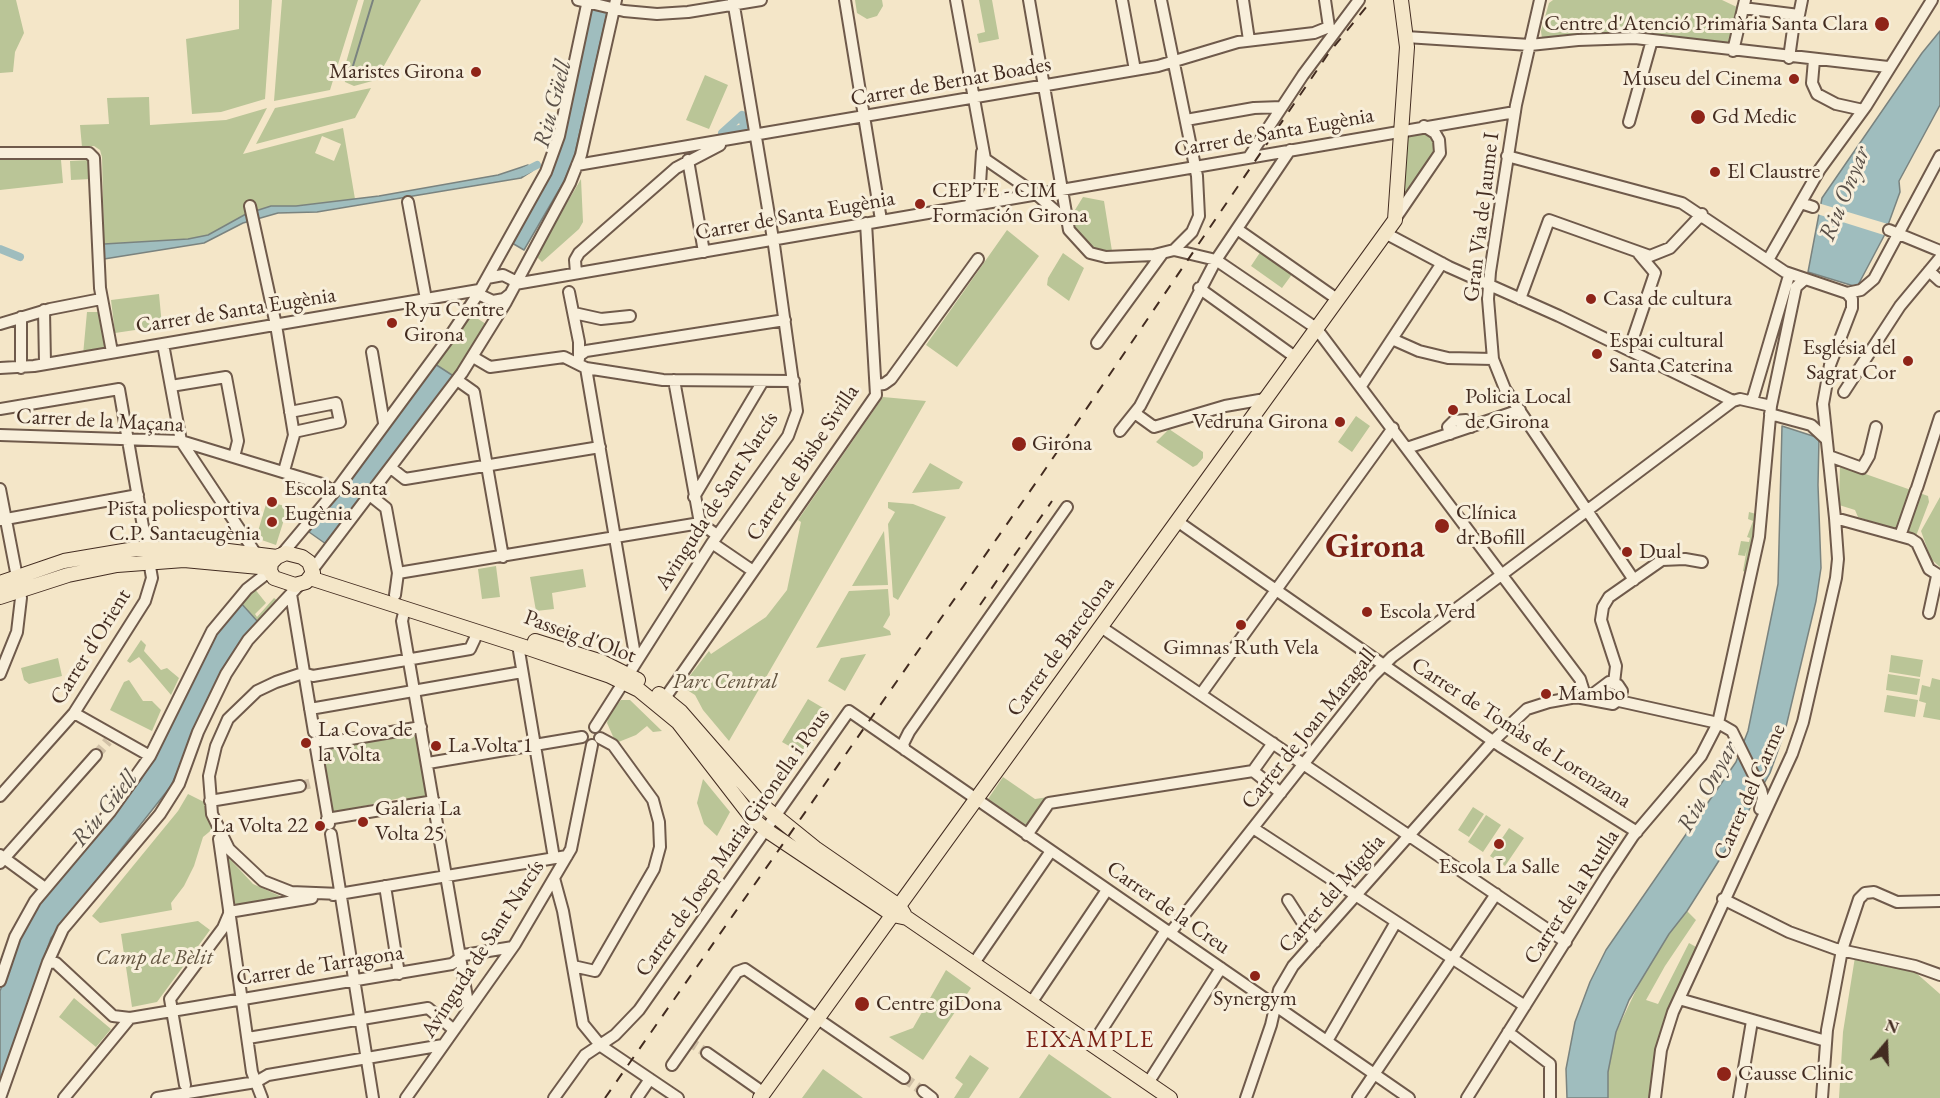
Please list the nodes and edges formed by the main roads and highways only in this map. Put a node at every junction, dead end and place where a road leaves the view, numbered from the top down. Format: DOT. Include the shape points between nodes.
graph roads {
  1 [pos="1401,0"];
  2 [pos="149,555"];
  3 [pos="275,562"];
  4 [pos="308,577"];
  5 [pos="0,583"];
  6 [pos="0,597"];
  7 [pos="625,678"];
  8 [pos="900,913"];
  9 [pos="762,1095"];
  10 [pos="1170,1098"];
  1 -- 8 [label="main road, Carrer de Barcelona" via="1406,37 1395,220 1332,295 1316,328 976,799"];
  2 -- 3 [label="main road" via="195,561"];
  2 -- 3 [label="main road" via="204,548 256,554"];
  2 -- 5 [label="main road" via="91,555"];
  2 -- 6 [label="main road"];
  3 -- 4 [label="main road" via="302,556"];
  3 -- 4 [label="main road" via="274,578 282,582"];
  4 -- 7 [label="main road, Passeig d'Olot"];
  4 -- 7 [label="main road, Passeig d'Olot" via="395,595 602,662"];
  7 -- 8 [label="main road, Passeig d'Olot" via="665,698 776,816"];
  7 -- 8 [label="main road, Passeig d'Olot" via="678,722 753,819"];
  8 -- 9 [label="main road, Carrer de Barcelona"];
  8 -- 10 [label="main road"];
}
